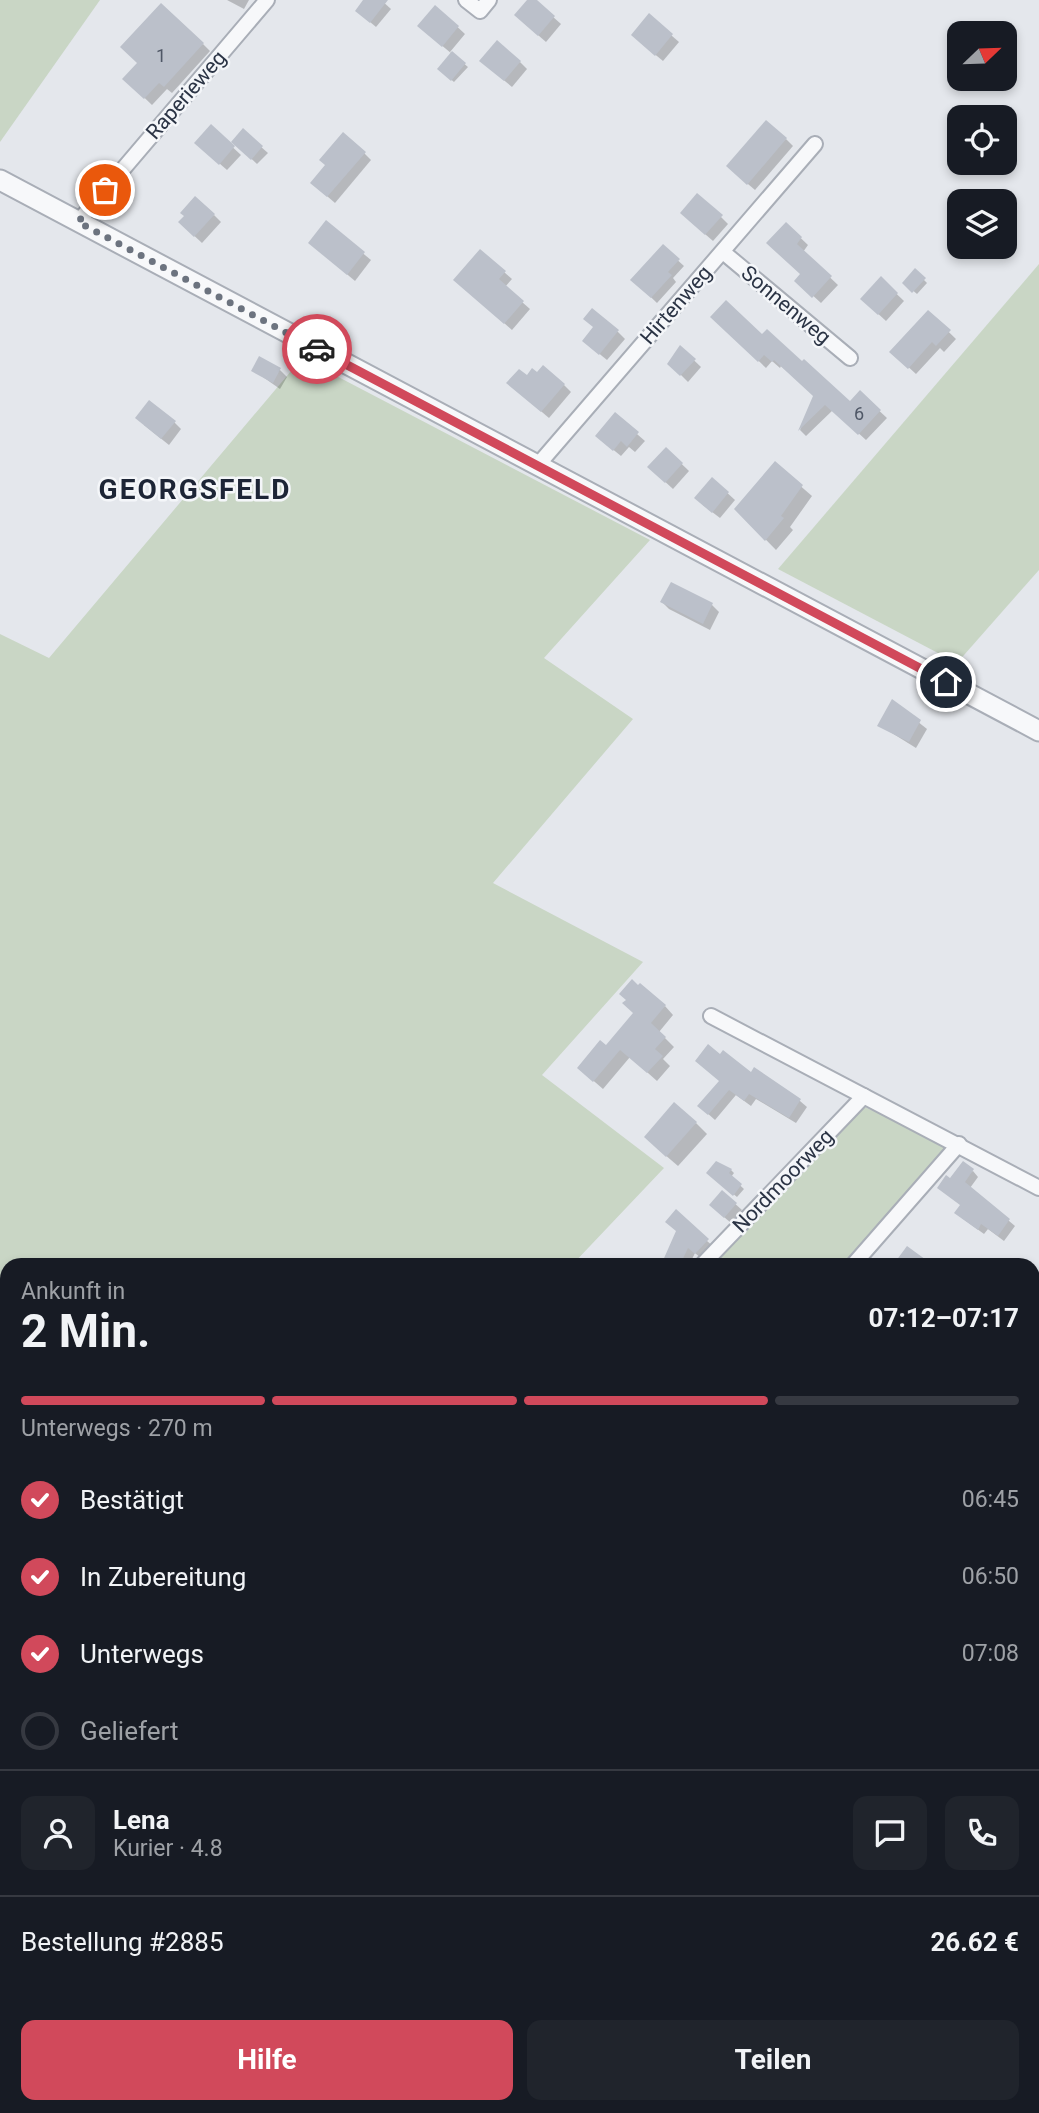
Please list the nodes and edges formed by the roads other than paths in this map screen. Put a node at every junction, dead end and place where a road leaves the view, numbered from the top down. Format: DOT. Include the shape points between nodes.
graph roads {
  1 [pos="267,0"];
  2 [pos="466,0"];
  3 [pos="489,0"];
  4 [pos="815,144"];
  5 [pos="0,180"];
  6 [pos="78,222"];
  7 [pos="723,251"];
  8 [pos="850,358"];
  9 [pos="537,466"];
  10 [pos="1039,732"];
  11 [pos="712,1016"];
  12 [pos="864,1096"];
  13 [pos="958,1144"];
  14 [pos="1039,1188"];
  15 [pos="709,1258"];
  16 [pos="859,1258"];
  1 -- 6 [label="street, Raperieweg"];
  2 -- 3 [label="street" via="480,11"];
  4 -- 7 [label="street, Hirtenweg"];
  5 -- 6 [label="street"];
  6 -- 9 [label="street"];
  7 -- 8 [label="street, Sonnenweg"];
  7 -- 9 [label="street, Hirtenweg"];
  9 -- 10 [label="street"];
  11 -- 12 [label="street"];
  12 -- 13 [label="street"];
  12 -- 15 [label="street, Nordmoorweg"];
  13 -- 14 [label="street"];
  13 -- 16 [label="street"];
}
